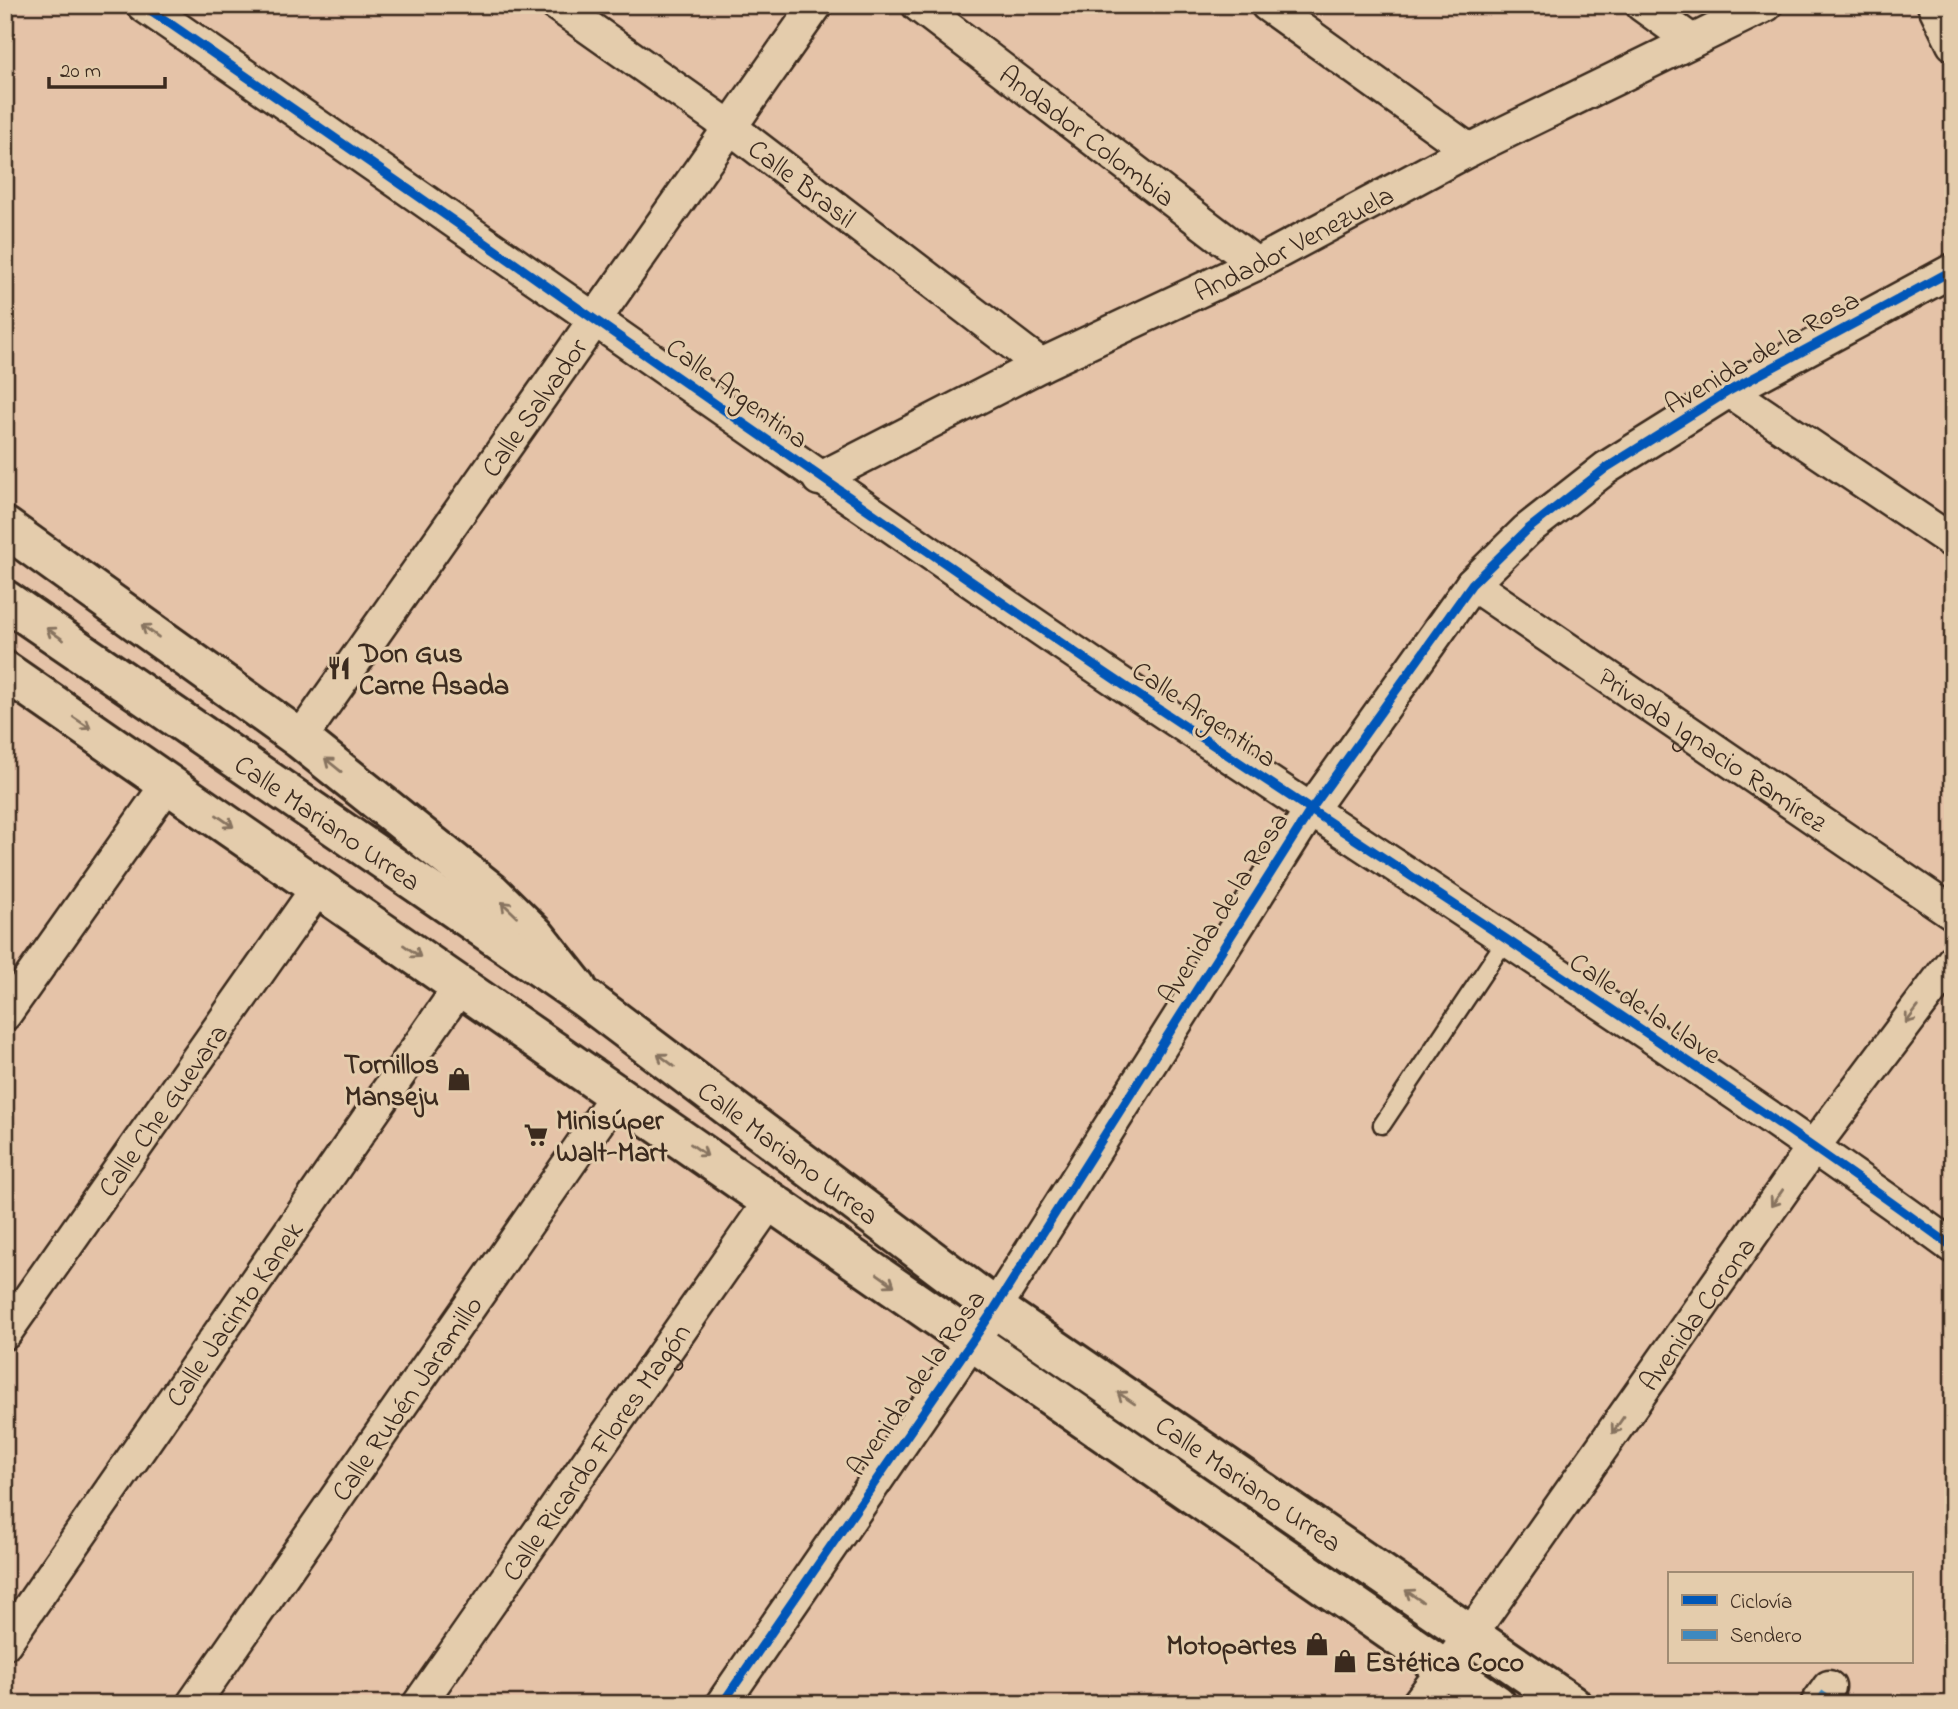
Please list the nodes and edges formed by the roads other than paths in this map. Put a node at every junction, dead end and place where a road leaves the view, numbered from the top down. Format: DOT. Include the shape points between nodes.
graph roads {
  1 [pos="143,5"];
  2 [pos="557,5"];
  3 [pos="816,5"];
  4 [pos="918,5"];
  5 [pos="1267,5"];
  6 [pos="1642,5"];
  7 [pos="1766,5"];
  8 [pos="1934,5"];
  9 [pos="1692,41"];
  10 [pos="1953,44"];
  11 [pos="730,127"];
  12 [pos="1469,150"];
  13 [pos="1256,264"];
  14 [pos="1953,270"];
  15 [pos="595,318"];
  16 [pos="1041,365"];
  17 [pos="1729,391"];
  18 [pos="819,479"];
  19 [pos="5,527"];
  20 [pos="1953,542"];
  21 [pos="1472,584"];
  22 [pos="5,600"];
  23 [pos="10,683"];
  24 [pos="300,739"];
  25 [pos="169,782"];
  26 [pos="1310,811"];
  27 [pos="319,886"];
  28 [pos="1953,913"];
  29 [pos="1505,941"];
  30 [pos="1953,961"];
  31 [pos="461,985"];
  32 [pos="585,998"];
  33 [pos="5,1014"];
  34 [pos="618,1093"];
  35 [pos="1381,1125"];
  36 [pos="1814,1146"];
  37 [pos="771,1200"];
  38 [pos="1953,1247"];
  39 [pos="995,1308"];
  40 [pos="5,1333"];
  41 [pos="972,1339"];
  42 [pos="1471,1634"];
  43 [pos="5,1643"];
  44 [pos="1445,1668"];
  45 [pos="193,1704"];
  46 [pos="419,1704"];
  47 [pos="722,1704"];
  48 [pos="1418,1704"];
  49 [pos="1496,1704"];
  50 [pos="1572,1704"];
  1 -- 15 [label="street, Calle Argentina"];
  2 -- 11 [label="street, Calle Brasil"];
  3 -- 11 [label="street, Calle Salvador"];
  4 -- 13 [label="street, Andador Colombia"];
  5 -- 12 [label="street"];
  6 -- 9 [label="street"];
  7 -- 9 [label="street, Andador Venezuela"];
  8 -- 10 [label="street"];
  9 -- 12 [label="street, Andador Venezuela"];
  11 -- 15 [label="street, Calle Salvador"];
  11 -- 16 [label="street, Calle Brasil"];
  12 -- 13 [label="street, Andador Venezuela"];
  13 -- 16 [label="street, Andador Venezuela"];
  14 -- 17 [label="street, Avenida de la Rosa"];
  15 -- 18 [label="street, Calle Argentina"];
  15 -- 24 [label="street, Calle Salvador"];
  16 -- 18 [label="street, Andador Venezuela"];
  17 -- 20 [label="street"];
  17 -- 21 [label="street, Avenida de la Rosa" via="1606,468 1527,530"];
  18 -- 26 [label="street, Calle Argentina"];
  24 -- 19 [label="main road, one-way"];
  21 -- 26 [label="street, Avenida de la Rosa"];
  21 -- 28 [label="street, Privada Ignacio Ramírez"];
  32 -- 22 [label="main road, Calle Mariano Urrea, one-way"];
  23 -- 25 [label="main road, Calle Mariano Urrea, one-way"];
  32 -- 24 [label="main road, one-way" via="535,935 491,892"];
  25 -- 27 [label="main road, Calle Mariano Urrea, one-way"];
  25 -- 33 [label="street"];
  26 -- 29 [label="street, Calle de la Llave"];
  26 -- 39 [label="street, Avenida de la Rosa"];
  27 -- 31 [label="main road, Calle Mariano Urrea, one-way"];
  27 -- 40 [label="street, Calle Che Guevara"];
  29 -- 35 [label="lane"];
  29 -- 36 [label="street, Calle de la Llave"];
  30 -- 36 [label="street, Avenida Corona, one-way"];
  31 -- 34 [label="main road, Calle Mariano Urrea"];
  31 -- 43 [label="street, Calle Jacinto Kanek"];
  39 -- 32 [label="main road, Calle Mariano Urrea, one-way"];
  34 -- 37 [label="main road, Calle Mariano Urrea, one-way"];
  34 -- 45 [label="street, Calle Rubén Jaramillo"];
  36 -- 38 [label="street, Calle de la Llave"];
  36 -- 42 [label="street, Avenida Corona, one-way"];
  37 -- 41 [label="main road, Calle Mariano Urrea, one-way"];
  37 -- 46 [label="street, Calle Ricardo Flores Magón"];
  39 -- 41 [label="street, Avenida de la Rosa"];
  42 -- 39 [label="main road, Calle Mariano Urrea, one-way"];
  41 -- 44 [label="main road, Calle Mariano Urrea"];
  41 -- 47 [label="street, Avenida de la Rosa"];
  42 -- 44 [label="street, Avenida Corona"];
  42 -- 50 [label="main road, Calle Mariano Urrea"];
  44 -- 48 [label="street, Avenida Corona"];
  44 -- 49 [label="main road, Calle Mariano Urrea"];
}
